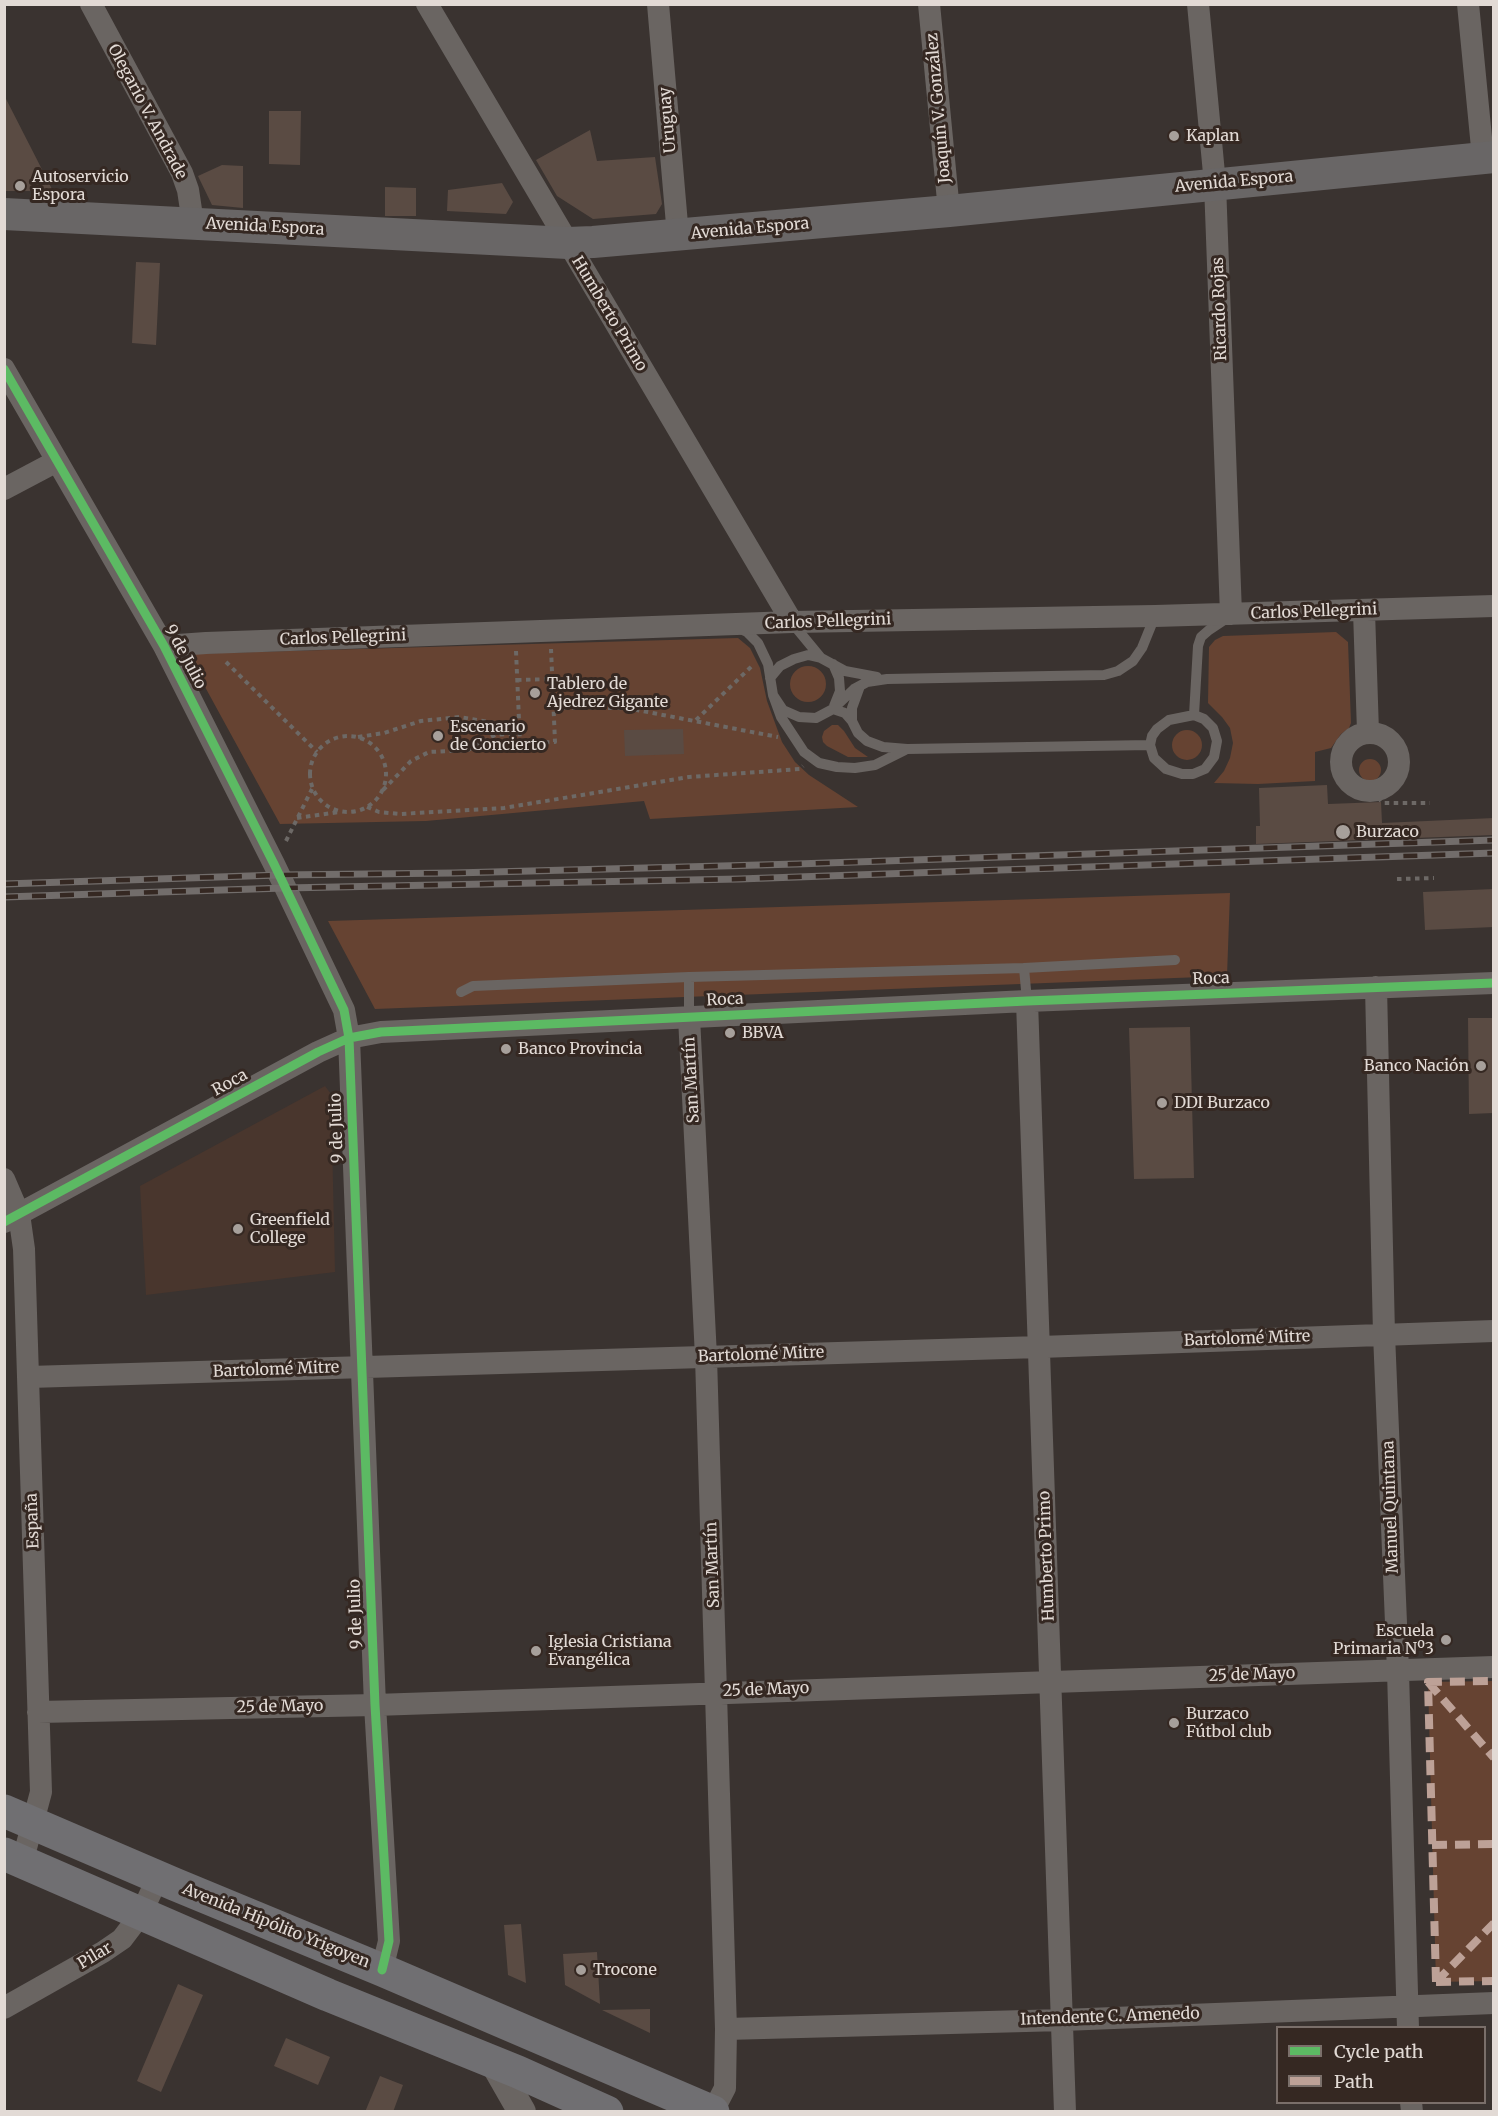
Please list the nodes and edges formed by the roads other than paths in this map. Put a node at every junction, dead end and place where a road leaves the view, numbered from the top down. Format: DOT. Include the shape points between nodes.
graph roads {
  1 [pos="91,4"];
  2 [pos="428,4"];
  3 [pos="658,4"];
  4 [pos="929,4"];
  5 [pos="1198,4"];
  6 [pos="1468,4"];
  7 [pos="1488,158"];
  8 [pos="1215,184"];
  9 [pos="949,211"];
  10 [pos="4,214"];
  11 [pos="193,223"];
  12 [pos="678,236"];
  13 [pos="568,243"];
  14 [pos="4,369"];
  15 [pos="57,460"];
  16 [pos="4,489"];
  17 [pos="1494,606"];
  18 [pos="1364,611"];
  19 [pos="1231,614"];
  20 [pos="1155,616"];
  21 [pos="792,622"];
  22 [pos="732,626"];
  23 [pos="164,646"];
  24 [pos="821,658"];
  25 [pos="833,664"];
  26 [pos="770,678"];
  27 [pos="887,679"];
  28 [pos="860,686"];
  29 [pos="773,695"];
  30 [pos="833,709"];
  31 [pos="1194,715"];
  32 [pos="852,721"];
  33 [pos="1368,732"];
  34 [pos="1150,745"];
  35 [pos="907,749"];
  36 [pos="1175,960"];
  37 [pos="1024,968"];
  38 [pos="689,978"];
  39 [pos="1494,983"];
  40 [pos="1376,987"];
  41 [pos="461,992"];
  42 [pos="1028,1001"];
  43 [pos="689,1017"];
  44 [pos="349,1038"];
  45 [pos="4,1179"];
  46 [pos="12,1218"];
  47 [pos="1494,1331"];
  48 [pos="1384,1334"];
  49 [pos="1040,1347"];
  50 [pos="706,1357"];
  51 [pos="361,1367"];
  52 [pos="29,1377"];
  53 [pos="1494,1667"];
  54 [pos="1398,1671"];
  55 [pos="1051,1681"];
  56 [pos="716,1692"];
  57 [pos="375,1705"];
  58 [pos="38,1712"];
  59 [pos="4,1811"];
  60 [pos="34,1823"];
  61 [pos="13,1859"];
  62 [pos="158,1877"];
  63 [pos="141,1914"];
  64 [pos="382,1970"];
  65 [pos="1494,2003"];
  66 [pos="4,2008"];
  67 [pos="1408,2016"];
  68 [pos="1063,2020"];
  69 [pos="726,2029"];
  70 [pos="494,2063"];
  71 [pos="546,2085"];
  72 [pos="513,2108"];
  73 [pos="713,2111"];
  74 [pos="608,2112"];
  75 [pos="1065,2112"];
  1 -- 11 [label="street, Olegario V. Andrade" via="182,173"];
  2 -- 13 [label="street, Humberto Primo"];
  3 -- 12 [label="street, Uruguay"];
  4 -- 9 [label="street, Joaquín V. González"];
  5 -- 8 [label="street, Ricardo Rojas"];
  6 -- 7 [label="street"];
  7 -- 8 [label="main road, Avenida Espora"];
  8 -- 9 [label="main road, Avenida Espora"];
  8 -- 19 [label="street, Ricardo Rojas"];
  9 -- 12 [label="main road, Avenida Espora"];
  10 -- 11 [label="main road, Avenida Espora"];
  11 -- 13 [label="main road, Avenida Espora"];
  12 -- 13 [label="main road, Avenida Espora"];
  13 -- 21 [label="street, Humberto Primo"];
  14 -- 15 [label="street, 9 de Julio"];
  15 -- 16 [label="street"];
  15 -- 23 [label="street, 9 de Julio"];
  17 -- 18 [label="street, Carlos Pellegrini"];
  18 -- 19 [label="street, Carlos Pellegrini"];
  18 -- 33 [label="street"];
  19 -- 20 [label="street, Carlos Pellegrini"];
  19 -- 31 [label="lane" via="1201,637"];
  20 -- 21 [label="street, Carlos Pellegrini"];
  20 -- 27 [label="lane" via="1133,661 1104,675"];
  21 -- 22 [label="street, Carlos Pellegrini"];
  21 -- 24 [label="lane"];
  22 -- 23 [label="street, Carlos Pellegrini"];
  22 -- 26 [label="lane" via="747,632 758,643"];
  23 -- 44 [label="street, 9 de Julio" via="344,1010"];
  24 -- 25 [label="lane"];
  24 -- 26 [label="lane" via="808,655 794,659 780,666"];
  25 -- 27 [label="lane" via="845,671"];
  25 -- 30 [label="lane" via="840,692"];
  26 -- 29 [label="lane"];
  27 -- 28 [label="lane"];
  28 -- 30 [label="lane"];
  28 -- 32 [label="lane"];
  29 -- 30 [label="lane" via="783,710 799,717 816,717"];
  29 -- 35 [label="lane" via="795,740 819,763 837,768 875,765"];
  30 -- 32 [label="lane" via="845,713"];
  31 -- 34 [label="lane" via="1163,723"];
  31 -- 34 [label="lane" via="1213,728 1217,741 1214,757 1205,769 1182,774 1166,769 1154,758"];
  32 -- 35 [label="lane" via="867,741"];
  33 -- 33 [label="street" via="1386,736 1400,760 1389,785 1372,792 1353,786 1341,769 1344,749 1350,740"];
  34 -- 35 [label="lane"];
  36 -- 37 [label="lane"];
  37 -- 38 [label="lane"];
  37 -- 42 [label="lane"];
  38 -- 41 [label="lane" via="473,986"];
  38 -- 43 [label="lane"];
  39 -- 40 [label="street, Roca"];
  40 -- 42 [label="street, Roca"];
  40 -- 48 [label="street, Manuel Quintana"];
  42 -- 43 [label="street, Roca"];
  42 -- 49 [label="street, Humberto Primo"];
  43 -- 44 [label="street, Roca" via="381,1032"];
  43 -- 50 [label="street, San Martín"];
  44 -- 46 [label="street, Roca"];
  44 -- 51 [label="street, 9 de Julio"];
  45 -- 46 [label="street, España"];
  46 -- 52 [label="street, España" via="24,1250"];
  47 -- 48 [label="street, Bartolomé Mitre"];
  48 -- 49 [label="street, Bartolomé Mitre"];
  48 -- 54 [label="street, Manuel Quintana"];
  49 -- 50 [label="street, Bartolomé Mitre"];
  49 -- 55 [label="street, Humberto Primo"];
  50 -- 51 [label="street, Bartolomé Mitre"];
  50 -- 56 [label="street, San Martín"];
  51 -- 52 [label="street, Bartolomé Mitre"];
  51 -- 57 [label="street, 9 de Julio"];
  52 -- 58 [label="street, España"];
  53 -- 54 [label="street, 25 de Mayo"];
  54 -- 55 [label="street, 25 de Mayo"];
  54 -- 67 [label="street, Manuel Quintana"];
  55 -- 56 [label="street, 25 de Mayo"];
  55 -- 68 [label="street, Humberto Primo"];
  56 -- 57 [label="street, 25 de Mayo"];
  56 -- 69 [label="street, San Martín"];
  57 -- 58 [label="street, 25 de Mayo"];
  57 -- 64 [label="street, 9 de Julio" via="388,1941"];
  58 -- 60 [label="street, España" via="41,1792"];
  59 -- 60 [label="main road, Avenida Hipólito Yrigoyen"];
  60 -- 61 [label="street, España"];
  60 -- 62 [label="main road, Avenida Hipólito Yrigoyen"];
  61 -- 63 [label="main road"];
  62 -- 63 [label="street, Pilar"];
  62 -- 64 [label="main road, Avenida Hipólito Yrigoyen"];
  63 -- 66 [label="street, Pilar" via="122,1939"];
  63 -- 70 [label="main road"];
  64 -- 73 [label="main road, Avenida Hipólito Yrigoyen"];
  65 -- 67 [label="street, Intendente C. Amenedo"];
  67 -- 68 [label="street, Intendente C. Amenedo"];
  68 -- 69 [label="street, Intendente C. Amenedo"];
  68 -- 75 [label="street, Humberto Primo"];
  69 -- 73 [label="street, San Martín" via="724,2088"];
  70 -- 71 [label="main road"];
  70 -- 72 [label="street"];
  71 -- 72 [label="street"];
  71 -- 74 [label="main road"];
}
